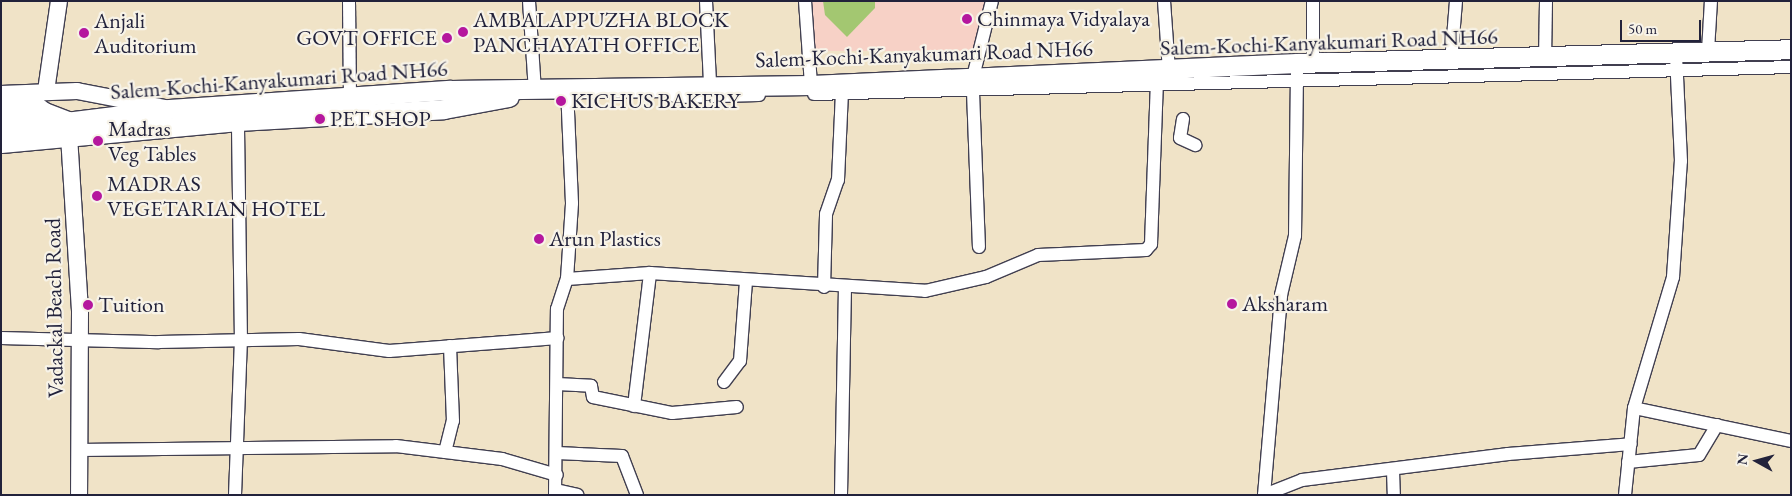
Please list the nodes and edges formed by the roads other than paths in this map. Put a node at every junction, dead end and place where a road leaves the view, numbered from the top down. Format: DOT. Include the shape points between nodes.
graph roads {
  1 [pos="59,1"];
  2 [pos="350,1"];
  3 [pos="529,1"];
  4 [pos="706,1"];
  5 [pos="806,1"];
  6 [pos="992,1"];
  7 [pos="1164,1"];
  8 [pos="1313,1"];
  9 [pos="1456,1"];
  10 [pos="1546,1"];
  11 [pos="1710,1"];
  12 [pos="1791,49"];
  13 [pos="1708,51"];
  14 [pos="1545,59"];
  15 [pos="1451,62"];
  16 [pos="1676,63"];
  17 [pos="1791,68"];
  18 [pos="1303,69"];
  19 [pos="1161,76"];
  20 [pos="652,84"];
  21 [pos="710,84"];
  22 [pos="973,84"];
  23 [pos="811,85"];
  24 [pos="567,90"];
  25 [pos="46,91"];
  26 [pos="533,92"];
  27 [pos="842,93"];
  28 [pos="1,94"];
  29 [pos="350,95"];
  30 [pos="1,106"];
  31 [pos="169,109"];
  32 [pos="45,111"];
  33 [pos="1,119"];
  34 [pos="1183,119"];
  35 [pos="238,121"];
  36 [pos="68,128"];
  37 [pos="1,130"];
  38 [pos="1,143"];
  39 [pos="1195,146"];
  40 [pos="979,247"];
  41 [pos="650,273"];
  42 [pos="567,279"];
  43 [pos="746,282"];
  44 [pos="824,287"];
  45 [pos="844,289"];
  46 [pos="1,338"];
  47 [pos="558,338"];
  48 [pos="79,342"];
  49 [pos="241,342"];
  50 [pos="450,346"];
  51 [pos="724,382"];
  52 [pos="557,384"];
  53 [pos="634,406"];
  54 [pos="737,407"];
  55 [pos="1634,408"];
  56 [pos="1717,426"];
  57 [pos="1791,441"];
  58 [pos="1631,444"];
  59 [pos="79,450"];
  60 [pos="234,450"];
  61 [pos="445,452"];
  62 [pos="557,453"];
  63 [pos="1628,462"];
  64 [pos="1393,471"];
  65 [pos="557,475"];
  66 [pos="555,492"];
  67 [pos="79,495"];
  68 [pos="235,495"];
  69 [pos="577,495"];
  70 [pos="637,495"];
  71 [pos="842,495"];
  72 [pos="1264,495"];
  73 [pos="1394,495"];
  74 [pos="1624,495"];
  1 -- 25 [label="main road"];
  2 -- 29 [label="street"];
  3 -- 26 [label="street"];
  4 -- 21 [label="street"];
  5 -- 23 [label="street"];
  6 -- 22 [label="street"];
  7 -- 19 [label="street"];
  8 -- 18 [label="street"];
  9 -- 15 [label="street"];
  10 -- 14 [label="street"];
  11 -- 13 [label="street"];
  12 -- 13 [label="highway, Salem-Kochi-Kanyakumari Road NH66"];
  13 -- 16 [label="highway, Salem-Kochi-Kanyakumari Road NH66"];
  14 -- 15 [label="highway, Salem-Kochi-Kanyakumari Road NH66"];
  14 -- 16 [label="highway, Salem-Kochi-Kanyakumari Road NH66"];
  15 -- 18 [label="highway, Salem-Kochi-Kanyakumari Road NH66"];
  16 -- 17 [label="street"];
  16 -- 18 [label="street"];
  16 -- 55 [label="street" via="1681,161 1673,277"];
  18 -- 19 [label="highway, Salem-Kochi-Kanyakumari Road NH66"];
  18 -- 72 [label="street" via="1295,236 1281,295"];
  19 -- 22 [label="highway, Salem-Kochi-Kanyakumari Road NH66"];
  19 -- 45 [label="street" via="1149,249 1038,255 986,278 925,291"];
  20 -- 21 [label="highway, Salem-Kochi-Kanyakumari Road NH66"];
  20 -- 24 [label="highway, Salem-Kochi-Kanyakumari Road NH66"];
  20 -- 27 [label="street" via="677,97"];
  21 -- 23 [label="highway, Salem-Kochi-Kanyakumari Road NH66"];
  22 -- 23 [label="highway, Salem-Kochi-Kanyakumari Road NH66"];
  22 -- 27 [label="street"];
  22 -- 40 [label="street"];
  24 -- 26 [label="highway, Salem-Kochi-Kanyakumari Road NH66"];
  24 -- 42 [label="street" via="572,203"];
  25 -- 28 [label="main road"];
  25 -- 31 [label="main road" via="102,93"];
  26 -- 29 [label="highway, Salem-Kochi-Kanyakumari Road NH66"];
  26 -- 35 [label="highway" via="444,110"];
  27 -- 44 [label="street" via="838,180 826,214"];
  29 -- 31 [label="highway, Salem-Kochi-Kanyakumari Road NH66"];
  30 -- 32 [label="main road" via="37,105"];
  31 -- 36 [label="highway, Salem-Kochi-Kanyakumari Road NH66"];
  32 -- 33 [label="main road" via="37,117"];
  32 -- 36 [label="main road"];
  34 -- 39 [label="street" via="1180,138"];
  35 -- 36 [label="highway"];
  35 -- 49 [label="street"];
  36 -- 37 [label="highway, Salem-Kochi-Kanyakumari Road NH66"];
  36 -- 38 [label="highway"];
  36 -- 48 [label="main road, Vadackal Beach Road"];
  41 -- 42 [label="street"];
  41 -- 43 [label="street"];
  41 -- 53 [label="street"];
  42 -- 47 [label="street" via="560,292"];
  43 -- 44 [label="street"];
  43 -- 51 [label="street" via="740,361"];
  44 -- 45 [label="street"];
  45 -- 71 [label="street"];
  46 -- 48 [label="street"];
  47 -- 50 [label="street"];
  47 -- 52 [label="street"];
  48 -- 49 [label="street"];
  48 -- 59 [label="main road, Vadackal Beach Road"];
  49 -- 50 [label="street" via="299,338 389,351"];
  49 -- 60 [label="street"];
  50 -- 61 [label="street" via="453,421"];
  52 -- 53 [label="street" via="591,386 593,397"];
  52 -- 62 [label="street"];
  53 -- 54 [label="street" via="672,413"];
  55 -- 56 [label="street"];
  55 -- 58 [label="street"];
  56 -- 57 [label="street"];
  56 -- 63 [label="street" via="1699,455"];
  58 -- 63 [label="street"];
  58 -- 64 [label="street" via="1508,454"];
  59 -- 60 [label="street"];
  59 -- 67 [label="main road, Vadackal Beach Road"];
  60 -- 61 [label="street" via="343,446"];
  60 -- 68 [label="street"];
  61 -- 65 [label="street" via="502,460"];
  62 -- 65 [label="street"];
  62 -- 70 [label="street" via="622,456"];
  63 -- 74 [label="street"];
  64 -- 72 [label="street" via="1302,480"];
  64 -- 73 [label="street"];
  65 -- 66 [label="street"];
  66 -- 69 [label="street"];
}
